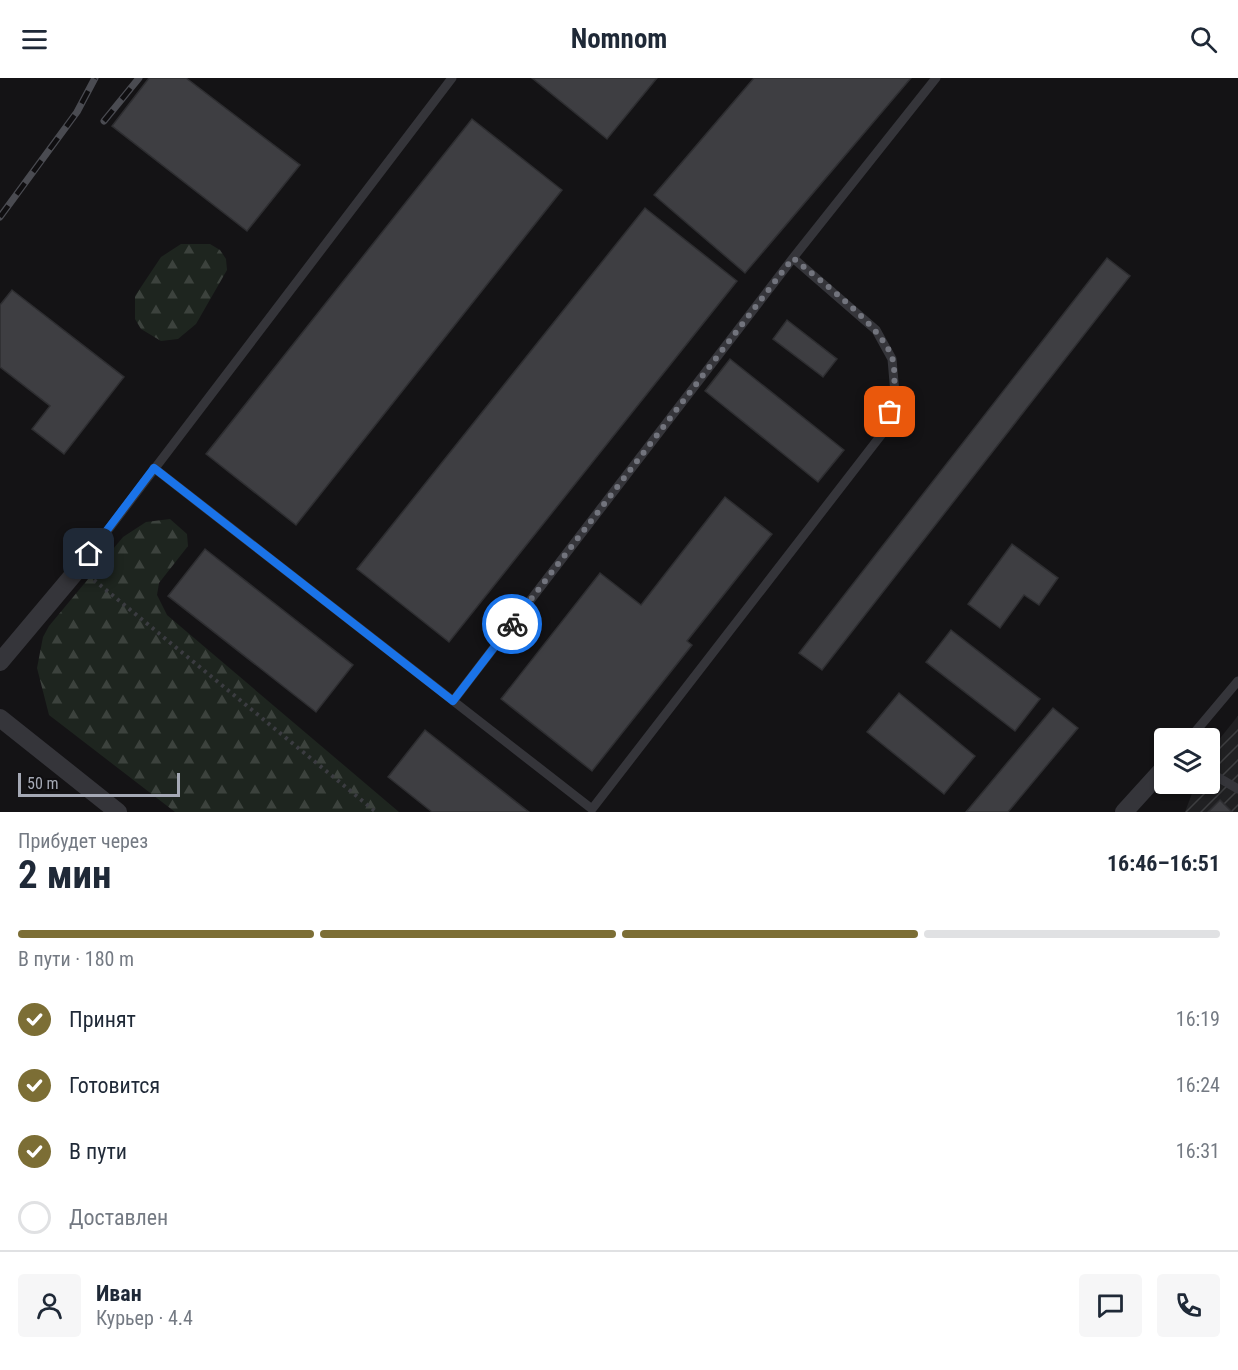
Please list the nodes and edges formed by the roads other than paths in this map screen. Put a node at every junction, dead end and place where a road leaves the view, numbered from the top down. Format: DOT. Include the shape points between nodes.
graph roads {
  1 [pos="452,78"];
  2 [pos="936,78"];
  3 [pos="793,258"];
  4 [pos="154,468"];
  5 [pos="79,568"];
  6 [pos="0,662"];
  7 [pos="1238,681"];
  8 [pos="453,701"];
  9 [pos="0,718"];
  10 [pos="1198,728"];
  11 [pos="1220,778"];
  12 [pos="1154,779"];
  13 [pos="1238,789"];
  14 [pos="117,812"];
  15 [pos="1124,812"];
  1 -- 4 [label="lane"];
  2 -- 3 [label="lane"];
  3 -- 8 [label="lane"];
  3 -- 8 [label="lane" via="876,330 892,359 895,394 885,430 592,810"];
  4 -- 5 [label="lane"];
  4 -- 8 [label="lane"];
  5 -- 6 [label="street"];
  7 -- 10 [label="lane"];
  9 -- 14 [label="street"];
  11 -- 13 [label="lane"];
  12 -- 15 [label="street"];
}
